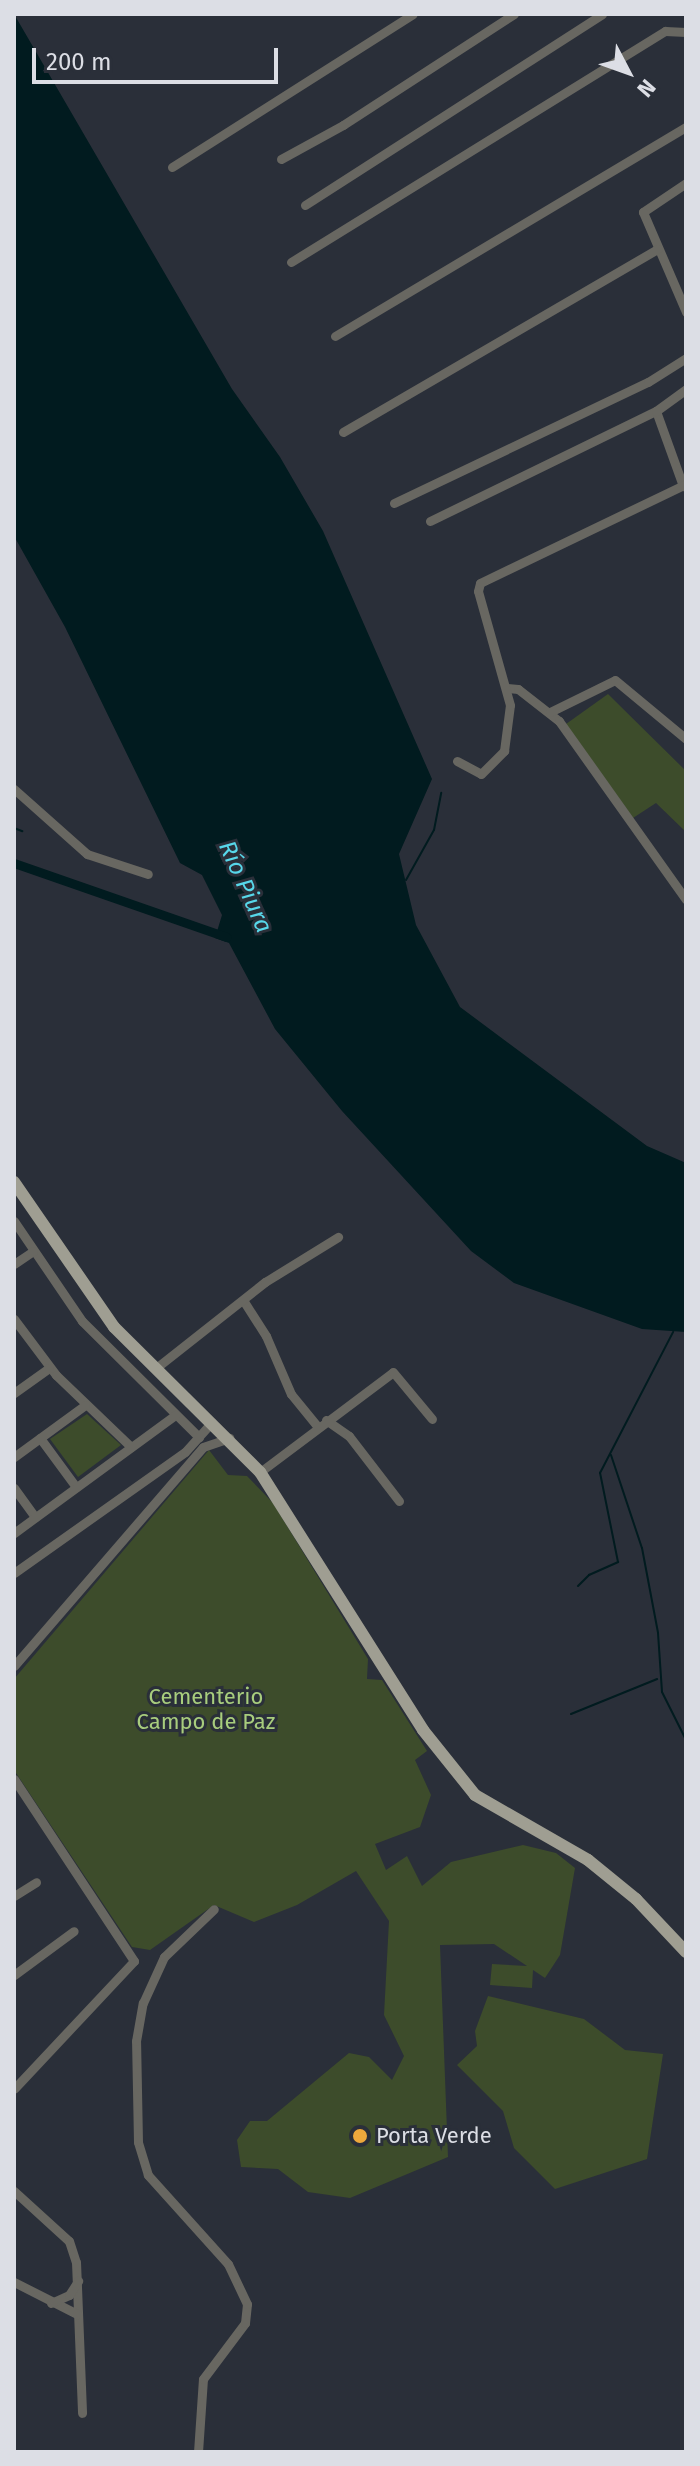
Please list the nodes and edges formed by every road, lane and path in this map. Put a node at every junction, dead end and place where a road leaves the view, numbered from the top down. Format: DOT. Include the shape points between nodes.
graph roads {
  1 [pos="413,14"];
  2 [pos="514,14"];
  3 [pos="602,14"];
  4 [pos="686,32"];
  5 [pos="686,127"];
  6 [pos="281,159"];
  7 [pos="172,167"];
  8 [pos="686,183"];
  9 [pos="305,205"];
  10 [pos="658,249"];
  11 [pos="291,262"];
  12 [pos="686,312"];
  13 [pos="335,336"];
  14 [pos="686,358"];
  15 [pos="686,389"];
  16 [pos="656,411"];
  17 [pos="343,432"];
  18 [pos="684,485"];
  19 [pos="394,503"];
  20 [pos="430,521"];
  21 [pos="507,688"];
  22 [pos="550,712"];
  23 [pos="686,739"];
  24 [pos="457,761"];
  25 [pos="14,789"];
  26 [pos="148,874"];
  27 [pos="686,900"];
  28 [pos="14,1182"];
  29 [pos="14,1221"];
  30 [pos="338,1237"];
  31 [pos="33,1251"];
  32 [pos="14,1264"];
  33 [pos="243,1300"];
  34 [pos="16,1325"];
  35 [pos="49,1368"];
  36 [pos="156,1368"];
  37 [pos="14,1393"];
  38 [pos="85,1405"];
  39 [pos="175,1415"];
  40 [pos="432,1419"];
  41 [pos="212,1422"];
  42 [pos="322,1423"];
  43 [pos="199,1437"];
  44 [pos="40,1438"];
  45 [pos="229,1438"];
  46 [pos="131,1447"];
  47 [pos="14,1457"];
  48 [pos="260,1472"];
  49 [pos="76,1487"];
  50 [pos="14,1488"];
  51 [pos="399,1501"];
  52 [pos="35,1517"];
  53 [pos="14,1533"];
  54 [pos="14,1573"];
  55 [pos="14,1666"];
  56 [pos="14,1779"];
  57 [pos="36,1882"];
  58 [pos="14,1896"];
  59 [pos="214,1909"];
  60 [pos="74,1931"];
  61 [pos="686,1952"];
  62 [pos="14,1975"];
  63 [pos="14,2089"];
  64 [pos="14,2191"];
  65 [pos="79,2280"];
  66 [pos="14,2282"];
  67 [pos="51,2303"];
  68 [pos="77,2314"];
  69 [pos="82,2413"];
  70 [pos="198,2452"];
  1 -- 7 [label="street"];
  2 -- 6 [label="street"];
  3 -- 9 [label="street"];
  4 -- 11 [label="street" via="665,31"];
  5 -- 13 [label="street"];
  8 -- 10 [label="street" via="643,210"];
  10 -- 12 [label="street"];
  10 -- 17 [label="street"];
  14 -- 19 [label="street" via="648,382"];
  15 -- 16 [label="street"];
  16 -- 18 [label="street"];
  16 -- 20 [label="street"];
  18 -- 21 [label="street" via="480,583"];
  21 -- 22 [label="street" via="518,689"];
  21 -- 24 [label="street" via="510,705 498,762 481,774"];
  22 -- 23 [label="street" via="615,680"];
  22 -- 27 [label="street"];
  25 -- 26 [label="street" via="87,854"];
  28 -- 36 [label="main road" via="93,1302"];
  29 -- 31 [label="street"];
  30 -- 33 [label="street"];
  31 -- 32 [label="street"];
  31 -- 39 [label="street" via="89,1329"];
  33 -- 36 [label="street"];
  33 -- 42 [label="street" via="266,1336 291,1394"];
  34 -- 35 [label="street"];
  35 -- 37 [label="street"];
  35 -- 38 [label="street"];
  36 -- 41 [label="main road"];
  38 -- 44 [label="street"];
  38 -- 46 [label="street"];
  39 -- 43 [label="street"];
  39 -- 46 [label="street"];
  40 -- 42 [label="street" via="393,1372"];
  41 -- 43 [label="street"];
  41 -- 45 [label="main road"];
  42 -- 48 [label="street"];
  42 -- 51 [label="street" via="349,1436"];
  43 -- 54 [label="street"];
  44 -- 47 [label="street"];
  44 -- 49 [label="street"];
  45 -- 48 [label="main road"];
  45 -- 55 [label="street" via="203,1447"];
  46 -- 49 [label="street"];
  48 -- 61 [label="main road" via="423,1730 475,1795 588,1860 646,1908"];
  49 -- 52 [label="street"];
  50 -- 52 [label="street"];
  52 -- 53 [label="street"];
  56 -- 63 [label="street" via="134,1961"];
  57 -- 58 [label="street"];
  59 -- 70 [label="street" via="170,1948 155,1972 136,2041 138,2142 148,2175 228,2264 247,2304 245,2323 203,2379"];
  60 -- 62 [label="street"];
  64 -- 65 [label="street" via="69,2241"];
  65 -- 67 [label="street" via="69,2295"];
  65 -- 68 [label="street"];
  66 -- 67 [label="street"];
  67 -- 68 [label="street"];
  68 -- 69 [label="street"];
}
